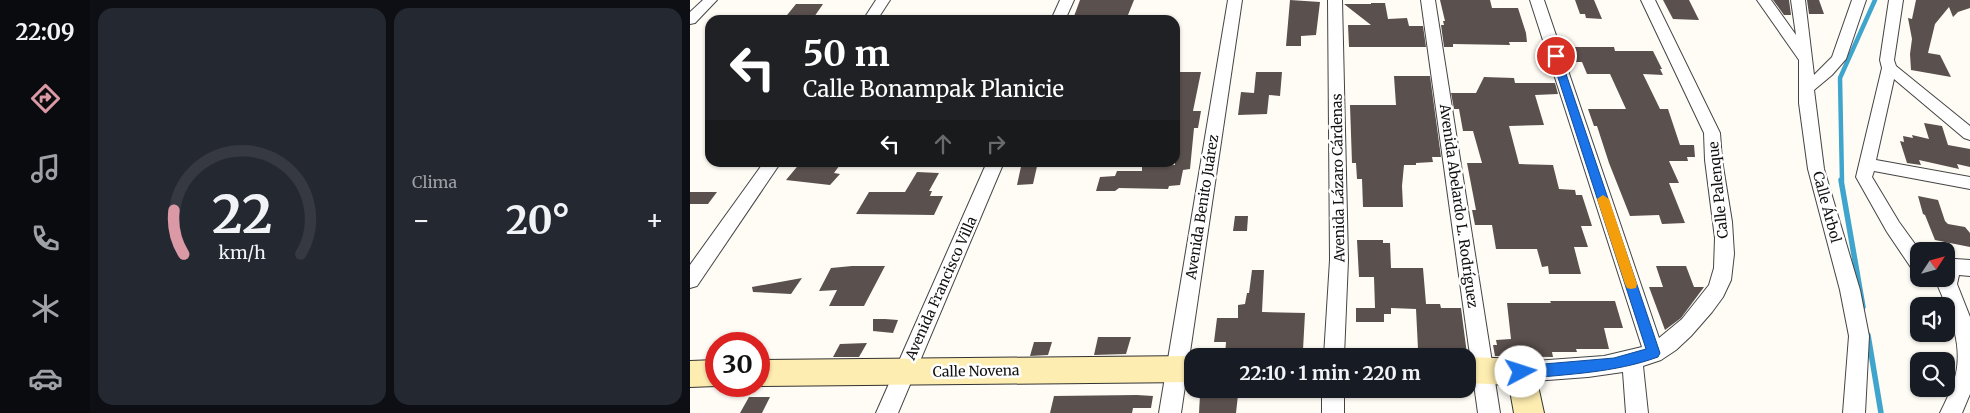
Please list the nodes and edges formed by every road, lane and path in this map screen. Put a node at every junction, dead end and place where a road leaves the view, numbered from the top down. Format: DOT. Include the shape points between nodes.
graph roads {
  1 [pos="710,0"];
  2 [pos="883,0"];
  3 [pos="1067,0"];
  4 [pos="1234,0"];
  5 [pos="1335,0"];
  6 [pos="1428,0"];
  7 [pos="1537,0"];
  8 [pos="1648,0"];
  9 [pos="1764,0"];
  10 [pos="1798,0"];
  11 [pos="1859,0"];
  12 [pos="1896,0"];
  13 [pos="873,15"];
  14 [pos="1060,15"];
  15 [pos="690,20"];
  16 [pos="1806,59"];
  17 [pos="1889,68"];
  18 [pos="1807,88"];
  19 [pos="1970,134"];
  20 [pos="1866,164"];
  21 [pos="769,167"];
  22 [pos="994,167"];
  23 [pos="1970,183"];
  24 [pos="1910,251"];
  25 [pos="690,280"];
  26 [pos="1955,286"];
  27 [pos="1965,318"];
  28 [pos="1188,348"];
  29 [pos="1334,348"];
  30 [pos="1472,348"];
  31 [pos="1654,353"];
  32 [pos="1632,360"];
  33 [pos="1184,369"];
  34 [pos="1476,370"];
  35 [pos="904,372"];
  36 [pos="1184,372"];
  37 [pos="1521,372"];
  38 [pos="705,373"];
  39 [pos="770,373"];
  40 [pos="1476,373"];
  41 [pos="690,374"];
  42 [pos="1333,398"];
  43 [pos="887,413"];
  44 [pos="1170,413"];
  45 [pos="1333,413"];
  46 [pos="1489,413"];
  47 [pos="1529,413"];
  48 [pos="1637,413"];
  49 [pos="1854,413"];
  50 [pos="1951,413"];
  1 -- 15 [label="street"];
  2 -- 13 [label="street"];
  3 -- 14 [label="street"];
  4 -- 28 [label="street, Avenida Benito Juárez"];
  5 -- 29 [label="street, Avenida Lázaro Cárdenas" via="1339,260"];
  6 -- 30 [label="street, Avenida Abelardo L. Rodríguez"];
  7 -- 31 [label="street"];
  8 -- 31 [label="street, Calle Palenque" via="1712,135 1724,228 1721,279 1713,296 1687,328"];
  9 -- 16 [label="street"];
  10 -- 16 [label="street, Calle Árbol"];
  11 -- 18 [label="street" via="1839,59"];
  12 -- 17 [label="street" via="1887,60"];
  16 -- 18 [label="street, Calle Árbol"];
  17 -- 19 [label="street"];
  17 -- 20 [label="street"];
  18 -- 49 [label="street, Calle Árbol" via="1816,169 1852,298 1859,336"];
  20 -- 23 [label="street"];
  20 -- 24 [label="street" via="1864,177"];
  21 -- 25 [label="street"];
  22 -- 35 [label="street, Avenida Francisco Villa"];
  26 -- 27 [label="street"];
  27 -- 50 [label="street" via="1968,355 1965,380"];
  31 -- 32 [label="street, Calle Palenque"];
  32 -- 37 [label="street, Calle Palenque"];
  32 -- 48 [label="street"];
  33 -- 35 [label="street, Calle Novena"];
  34 -- 37 [label="street"];
  35 -- 39 [label="street, Calle Novena"];
  35 -- 43 [label="street, Avenida Francisco Villa"];
  36 -- 44 [label="street, Avenida Benito Juárez"];
  37 -- 47 [label="street"];
  38 -- 41 [label="street"];
  40 -- 46 [label="street, Avenida Abelardo L. Rodríguez"];
  42 -- 45 [label="street"];
}
